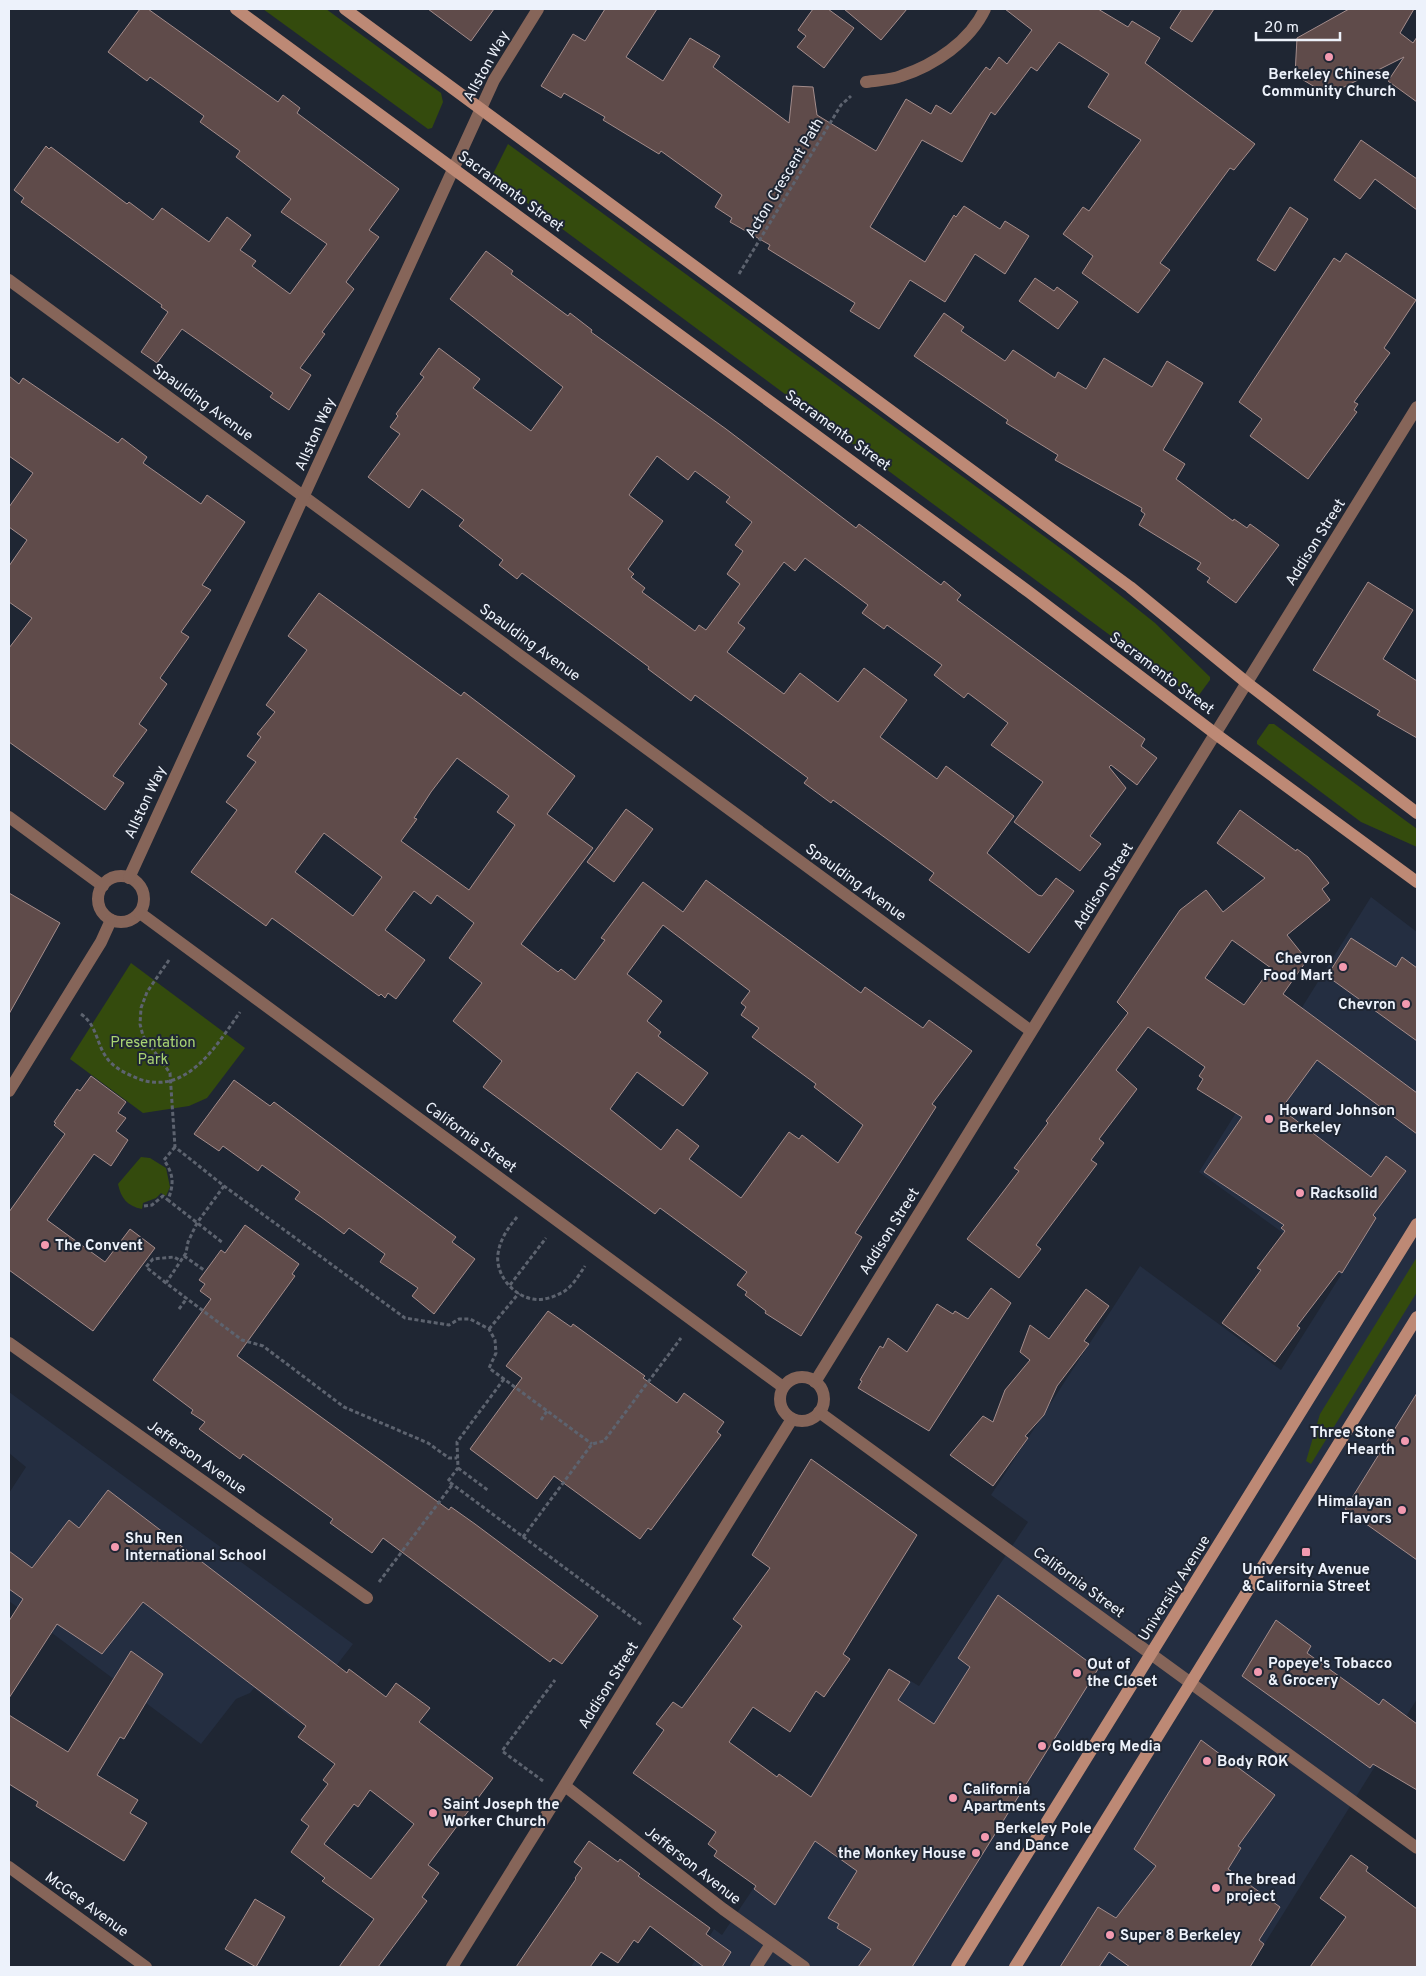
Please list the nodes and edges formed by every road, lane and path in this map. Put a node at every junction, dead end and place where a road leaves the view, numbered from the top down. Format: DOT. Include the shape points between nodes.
graph roads {
  1 [pos="236,9"];
  2 [pos="345,9"];
  3 [pos="538,9"];
  4 [pos="985,9"];
  5 [pos="866,82"];
  6 [pos="481,109"];
  7 [pos="453,168"];
  8 [pos="9,280"];
  9 [pos="728,292"];
  10 [pos="1417,407"];
  11 [pos="304,496"];
  12 [pos="1247,683"];
  13 [pos="1217,735"];
  14 [pos="1417,813"];
  15 [pos="9,818"];
  16 [pos="129,878"];
  17 [pos="1417,882"];
  18 [pos="103,886"];
  19 [pos="140,913"];
  20 [pos="111,920"];
  21 [pos="182,943"];
  22 [pos="252,996"];
  23 [pos="64,1002"];
  24 [pos="1031,1031"];
  25 [pos="169,1080"];
  26 [pos="9,1091"];
  27 [pos="175,1146"];
  28 [pos="224,1186"];
  29 [pos="168,1200"];
  30 [pos="529,1200"];
  31 [pos="144,1206"];
  32 [pos="558,1221"];
  33 [pos="197,1222"];
  34 [pos="1417,1224"];
  35 [pos="224,1243"];
  36 [pos="597,1250"];
  37 [pos="184,1256"];
  38 [pos="181,1261"];
  39 [pos="204,1270"];
  40 [pos="166,1282"];
  41 [pos="510,1285"];
  42 [pos="519,1293"];
  43 [pos="187,1298"];
  44 [pos="179,1310"];
  45 [pos="1417,1317"];
  46 [pos="693,1321"];
  47 [pos="489,1329"];
  48 [pos="9,1343"];
  49 [pos="504,1379"];
  50 [pos="815,1382"];
  51 [pos="783,1387"];
  52 [pos="548,1411"];
  53 [pos="819,1412"];
  54 [pos="792,1419"];
  55 [pos="541,1420"];
  56 [pos="592,1444"];
  57 [pos="457,1458"];
  58 [pos="458,1468"];
  59 [pos="452,1485"];
  60 [pos="489,1491"];
  61 [pos="523,1537"];
  62 [pos="367,1598"];
  63 [pos="657,1636"];
  64 [pos="1152,1655"];
  65 [pos="555,1680"];
  66 [pos="1191,1683"];
  67 [pos="562,1789"];
  68 [pos="1417,1848"];
  69 [pos="9,1867"];
  70 [pos="770,1944"];
  71 [pos="146,1967"];
  72 [pos="452,1967"];
  73 [pos="756,1967"];
  74 [pos="804,1967"];
  75 [pos="957,1967"];
  76 [pos="1014,1967"];
  1 -- 7 [label="street, Sacramento Street"];
  2 -- 6 [label="street"];
  3 -- 6 [label="street, Allston Way" via="494,80"];
  4 -- 5 [label="street" via="960,42 933,63 900,77"];
  5 -- 9 [label="path, Acton Crescent Path" via="841,105"];
  6 -- 7 [label="street, Allston Way"];
  6 -- 9 [label="street"];
  7 -- 11 [label="street, Allston Way"];
  7 -- 13 [label="street, Sacramento Street" via="1006,574"];
  8 -- 11 [label="street, Spaulding Avenue"];
  9 -- 12 [label="street" via="1130,587"];
  10 -- 12 [label="street, Addison Street"];
  11 -- 16 [label="street, Allston Way"];
  11 -- 24 [label="street, Spaulding Avenue"];
  12 -- 13 [label="street, Addison Street"];
  12 -- 14 [label="street"];
  13 -- 17 [label="street, Sacramento Street"];
  13 -- 24 [label="street, Addison Street"];
  15 -- 18 [label="street"];
  16 -- 18 [label="street" via="115,878"];
  16 -- 19 [label="street" via="136,881 143,893"];
  18 -- 20 [label="street" via="99,905"];
  19 -- 20 [label="street" via="126,922"];
  19 -- 21 [label="street, California Street"];
  20 -- 23 [label="street" via="102,942"];
  21 -- 22 [label="street, California Street"];
  21 -- 25 [label="path" via="147,992 140,1016 143,1036 163,1061 170,1073"];
  22 -- 25 [label="path" via="210,1055 183,1076"];
  22 -- 30 [label="street, California Street"];
  23 -- 25 [label="path" via="92,1022 101,1049 118,1069 150,1082"];
  23 -- 26 [label="street"];
  24 -- 50 [label="street, Addison Street"];
  25 -- 27 [label="path"];
  27 -- 28 [label="path"];
  27 -- 29 [label="path" via="164,1160 174,1177"];
  28 -- 33 [label="path"];
  28 -- 47 [label="path" via="405,1318 449,1325 459,1319 470,1319"];
  29 -- 31 [label="path" via="163,1196 152,1205"];
  29 -- 33 [label="path"];
  30 -- 32 [label="street, California Street"];
  30 -- 41 [label="path" via="505,1234 498,1255 498,1270"];
  32 -- 36 [label="street, California Street"];
  32 -- 41 [label="path"];
  33 -- 35 [label="path"];
  33 -- 37 [label="path"];
  34 -- 64 [label="street, University Avenue"];
  36 -- 42 [label="path" via="564,1291 548,1298 532,1299"];
  36 -- 46 [label="street, California Street"];
  37 -- 38 [label="path"];
  37 -- 39 [label="path"];
  38 -- 40 [label="path"];
  38 -- 40 [label="path" via="174,1256 153,1259 146,1267"];
  40 -- 43 [label="path"];
  41 -- 42 [label="path"];
  42 -- 47 [label="path"];
  43 -- 44 [label="path"];
  43 -- 57 [label="path" via="242,1340 263,1346 344,1407 428,1443 449,1458"];
  45 -- 66 [label="street"];
  46 -- 51 [label="street, California Street"];
  46 -- 56 [label="path" via="604,1440"];
  47 -- 49 [label="path" via="495,1340 496,1353 489,1368"];
  48 -- 62 [label="street, Jefferson Avenue"];
  49 -- 52 [label="path"];
  49 -- 57 [label="path" via="456,1442"];
  50 -- 51 [label="street" via="795,1378"];
  50 -- 53 [label="street" via="823,1393"];
  51 -- 54 [label="street" via="780,1394 782,1409"];
  52 -- 55 [label="path"];
  52 -- 56 [label="path"];
  53 -- 54 [label="street" via="807,1420"];
  53 -- 64 [label="street, California Street"];
  54 -- 63 [label="street, Addison Street"];
  56 -- 61 [label="path"];
  57 -- 58 [label="path"];
  58 -- 59 [label="path" via="448,1481"];
  58 -- 60 [label="path"];
  59 -- 61 [label="path"];
  59 -- 62 [label="path"];
  61 -- 63 [label="path"];
  63 -- 67 [label="street, Addison Street"];
  64 -- 66 [label="street, California Street"];
  64 -- 75 [label="street, University Avenue"];
  65 -- 67 [label="path" via="502,1751"];
  66 -- 68 [label="street, California Street"];
  66 -- 76 [label="street"];
  67 -- 70 [label="street, Jefferson Avenue"];
  67 -- 72 [label="street, Addison Street"];
  69 -- 71 [label="street, McGee Avenue"];
  70 -- 73 [label="street"];
  70 -- 74 [label="street, Jefferson Avenue"];
}
